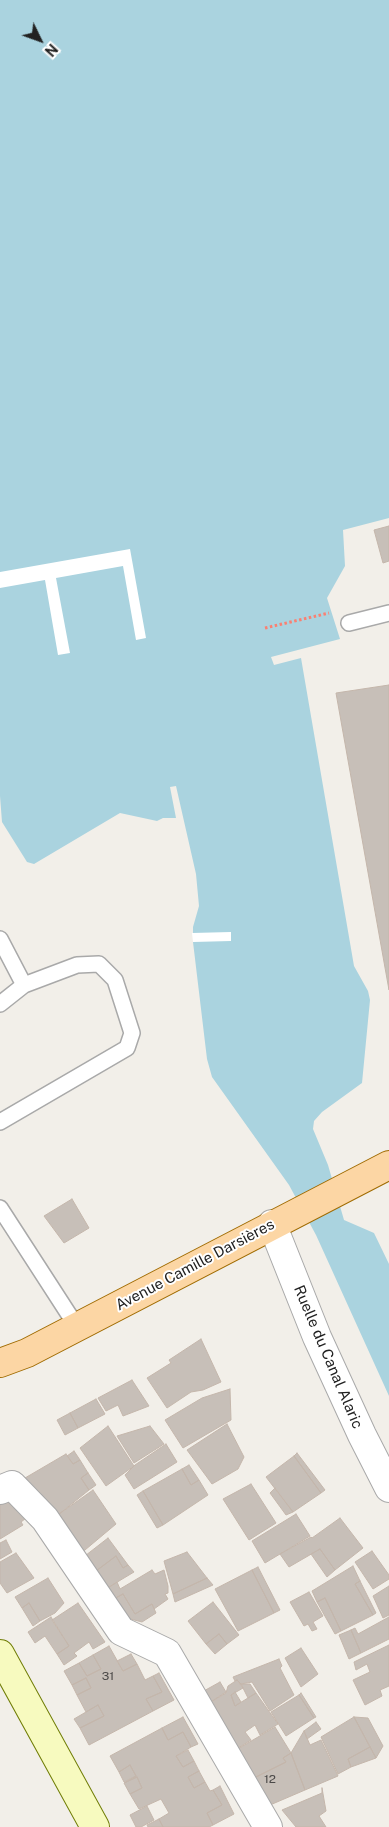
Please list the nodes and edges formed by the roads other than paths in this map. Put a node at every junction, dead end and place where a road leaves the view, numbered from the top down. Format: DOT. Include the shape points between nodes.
graph roads {
  1 [pos="389,613"];
  2 [pos="349,623"];
  3 [pos="0,939"];
  4 [pos="24,985"];
  5 [pos="0,1004"];
  6 [pos="0,1122"];
  7 [pos="389,1165"];
  8 [pos="0,1208"];
  9 [pos="272,1224"];
  10 [pos="76,1326"];
  11 [pos="0,1363"];
  12 [pos="389,1488"];
  13 [pos="0,1490"];
  14 [pos="0,1654"];
  15 [pos="95,1827"];
  16 [pos="268,1827"];
  1 -- 2 [label="lane"];
  3 -- 4 [label="lane"];
  4 -- 5 [label="lane"];
  4 -- 6 [label="lane" via="77,965 99,964 115,980 132,1033 127,1048"];
  7 -- 9 [label="main road, Avenue Camille Darsières"];
  8 -- 10 [label="lane"];
  9 -- 10 [label="main road, Avenue Camille Darsières"];
  9 -- 12 [label="street, Ruelle du Canal Alaric" via="317,1337"];
  10 -- 11 [label="main road, Avenue Camille Darsières" via="27,1353"];
  13 -- 16 [label="street" via="12,1485 45,1519 121,1631 167,1653"];
  14 -- 15 [label="street"];
}
